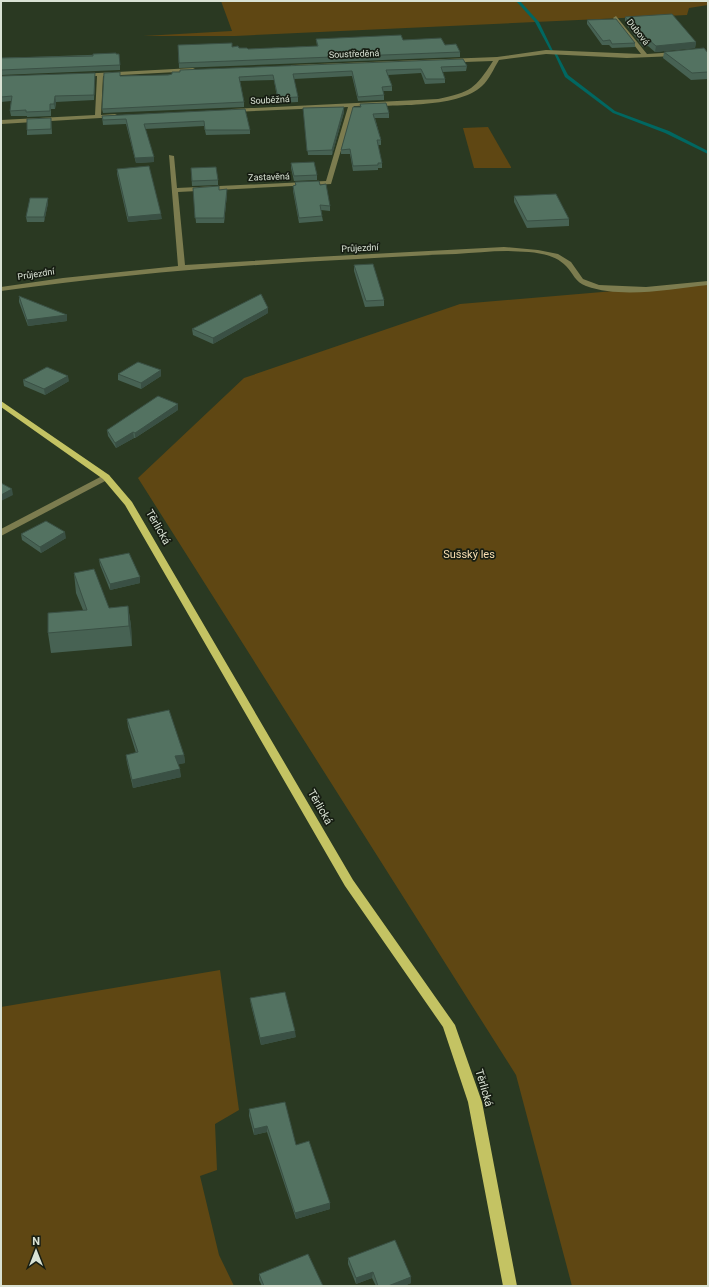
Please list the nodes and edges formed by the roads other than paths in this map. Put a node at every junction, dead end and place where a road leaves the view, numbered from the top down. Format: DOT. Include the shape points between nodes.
graph roads {
  1 [pos="616,18"];
  2 [pos="680,54"];
  3 [pos="646,56"];
  4 [pos="497,58"];
  5 [pos="290,66"];
  6 [pos="202,70"];
  7 [pos="100,74"];
  8 [pos="77,75"];
  9 [pos="351,105"];
  10 [pos="227,110"];
  11 [pos="121,115"];
  12 [pos="98,116"];
  13 [pos="1,122"];
  14 [pos="171,156"];
  15 [pos="175,190"];
  16 [pos="182,267"];
  17 [pos="708,283"];
  18 [pos="1,288"];
  19 [pos="1,403"];
  20 [pos="106,477"];
  21 [pos="1,533"];
  22 [pos="510,1286"];
  1 -- 3 [label="street, Dubová"];
  2 -- 3 [label="street, Soustředěná"];
  3 -- 4 [label="street, Soustředěná" via="546,52"];
  4 -- 5 [label="street, Soustředěná"];
  4 -- 9 [label="street, Souběžná" via="480,85 462,96 438,101"];
  6 -- 7 [label="street"];
  7 -- 8 [label="street"];
  7 -- 12 [label="street"];
  9 -- 10 [label="street, Souběžná"];
  9 -- 15 [label="street, Zastavěná" via="329,183"];
  11 -- 12 [label="street"];
  12 -- 13 [label="street"];
  14 -- 15 [label="street"];
  15 -- 16 [label="street"];
  16 -- 17 [label="street, Průjezdní" via="504,249 554,256 568,264 585,283 599,288 668,287"];
  16 -- 18 [label="street, Průjezdní"];
  19 -- 20 [label="main road, Těrlická"];
  20 -- 21 [label="street"];
  20 -- 22 [label="main road, Těrlická" via="129,504 349,883 449,1025 475,1102"];
}
